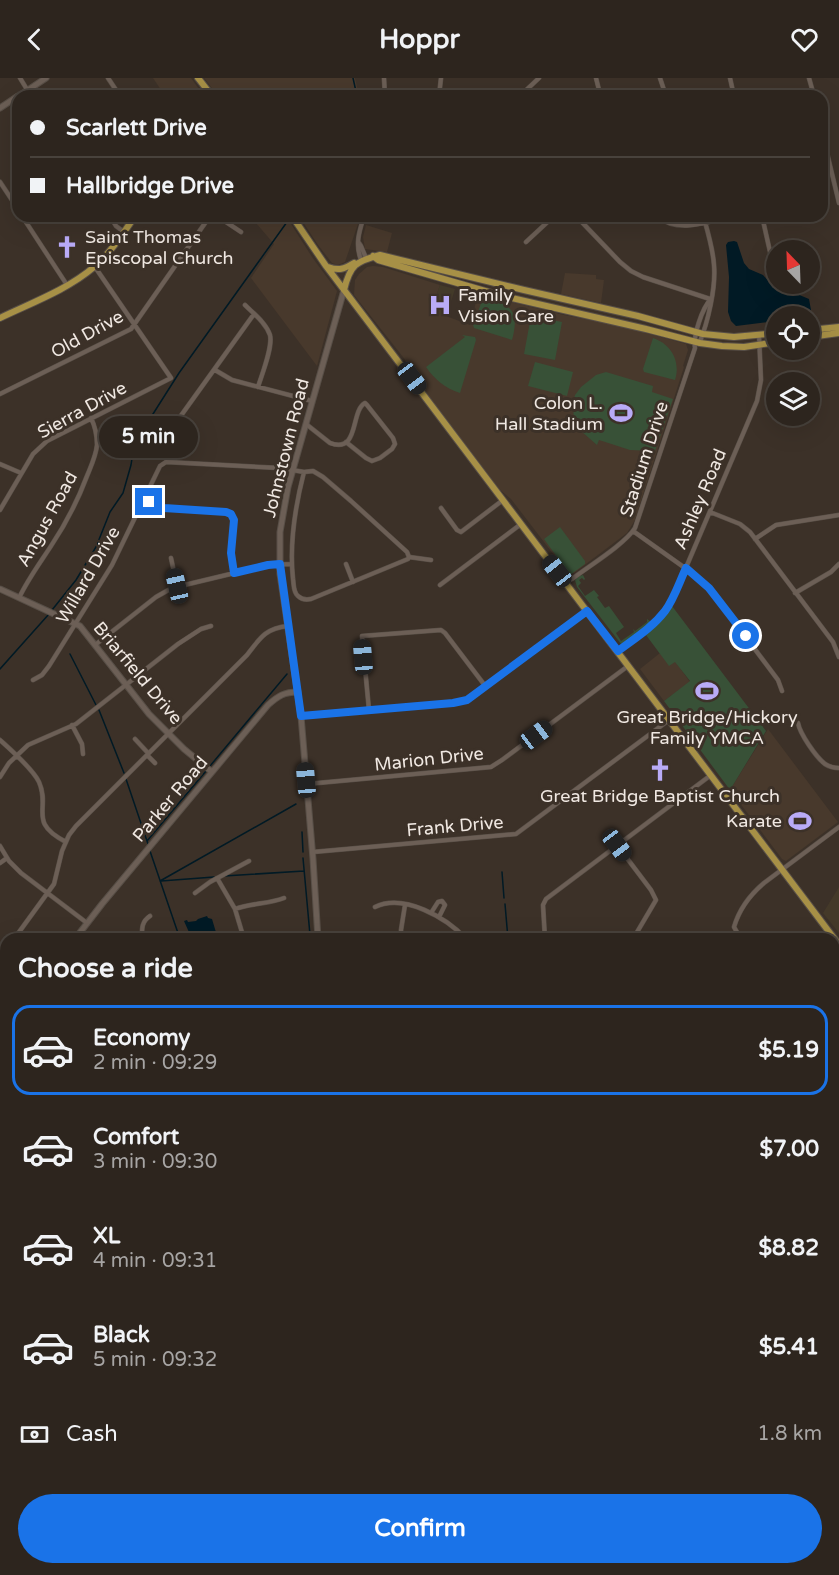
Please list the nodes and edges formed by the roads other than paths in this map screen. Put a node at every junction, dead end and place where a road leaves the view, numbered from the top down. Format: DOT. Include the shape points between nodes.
graph roads {
  1 [pos="46,78"];
  2 [pos="198,78"];
  3 [pos="539,78"];
  4 [pos="32,90"];
  5 [pos="207,90"];
  6 [pos="526,90"];
  7 [pos="828,157"];
  8 [pos="0,182"];
  9 [pos="12,200"];
  10 [pos="839,203"];
  11 [pos="26,222"];
  12 [pos="114,222"];
  13 [pos="131,222"];
  14 [pos="206,222"];
  15 [pos="226,222"];
  16 [pos="296,222"];
  17 [pos="362,222"];
  18 [pos="548,222"];
  19 [pos="582,222"];
  20 [pos="666,222"];
  21 [pos="705,222"];
  22 [pos="763,222"];
  23 [pos="124,232"];
  24 [pos="241,232"];
  25 [pos="767,240"];
  26 [pos="526,242"];
  27 [pos="365,258"];
  28 [pos="387,262"];
  29 [pos="94,266"];
  30 [pos="326,266"];
  31 [pos="433,267"];
  32 [pos="67,285"];
  33 [pos="344,290"];
  34 [pos="711,299"];
  35 [pos="244,305"];
  36 [pos="254,314"];
  37 [pos="0,318"];
  38 [pos="134,325"];
  39 [pos="839,327"];
  40 [pos="820,329"];
  41 [pos="700,333"];
  42 [pos="839,333"];
  43 [pos="766,334"];
  44 [pos="759,335"];
  45 [pos="820,336"];
  46 [pos="766,344"];
  47 [pos="696,345"];
  48 [pos="759,345"];
  49 [pos="215,370"];
  50 [pos="258,387"];
  51 [pos="0,394"];
  52 [pos="312,401"];
  53 [pos="91,418"];
  54 [pos="306,424"];
  55 [pos="177,427"];
  56 [pos="346,442"];
  57 [pos="0,464"];
  58 [pos="292,471"];
  59 [pos="304,472"];
  60 [pos="21,473"];
  61 [pos="144,499"];
  62 [pos="503,500"];
  63 [pos="441,508"];
  64 [pos="0,510"];
  65 [pos="710,512"];
  66 [pos="839,515"];
  67 [pos="521,524"];
  68 [pos="633,531"];
  69 [pos="755,539"];
  70 [pos="409,557"];
  71 [pos="171,558"];
  72 [pos="431,560"];
  73 [pos="280,564"];
  74 [pos="291,564"];
  75 [pos="346,564"];
  76 [pos="839,564"];
  77 [pos="686,568"];
  78 [pos="234,573"];
  79 [pos="353,582"];
  80 [pos="566,582"];
  81 [pos="440,585"];
  82 [pos="177,586"];
  83 [pos="0,590"];
  84 [pos="795,593"];
  85 [pos="19,598"];
  86 [pos="587,611"];
  87 [pos="76,624"];
  88 [pos="211,626"];
  89 [pos="288,626"];
  90 [pos="95,645"];
  91 [pos="618,651"];
  92 [pos="839,657"];
  93 [pos="628,665"];
  94 [pos="33,680"];
  95 [pos="126,685"];
  96 [pos="486,687"];
  97 [pos="782,691"];
  98 [pos="298,692"];
  99 [pos="369,710"];
  100 [pos="301,716"];
  101 [pos="669,719"];
  102 [pos="798,723"];
  103 [pos="72,725"];
  104 [pos="168,733"];
  105 [pos="135,739"];
  106 [pos="0,740"];
  107 [pos="83,754"];
  108 [pos="148,754"];
  109 [pos="15,755"];
  110 [pos="155,763"];
  111 [pos="839,768"];
  112 [pos="212,772"];
  113 [pos="711,775"];
  114 [pos="0,777"];
  115 [pos="307,784"];
  116 [pos="839,827"];
  117 [pos="66,842"];
  118 [pos="617,845"];
  119 [pos="0,846"];
  120 [pos="313,852"];
  121 [pos="7,858"];
  122 [pos="249,861"];
  123 [pos="0,863"];
  124 [pos="782,869"];
  125 [pos="217,878"];
  126 [pos="48,893"];
  127 [pos="195,893"];
  128 [pos="284,898"];
  129 [pos="405,905"];
  130 [pos="375,907"];
  131 [pos="235,909"];
  132 [pos="431,913"];
  133 [pos="150,916"];
  134 [pos="439,917"];
  135 [pos="87,923"];
  136 [pos="18,933"];
  137 [pos="80,933"];
  138 [pos="142,933"];
  139 [pos="242,933"];
  140 [pos="318,933"];
  141 [pos="401,933"];
  142 [pos="460,933"];
  143 [pos="545,933"];
  144 [pos="637,933"];
  145 [pos="739,933"];
  146 [pos="828,933"];
  1 -- 4 [label="street"];
  2 -- 5 [label="main road"];
  3 -- 6 [label="street"];
  7 -- 10 [label="street"];
  8 -- 9 [label="street"];
  11 -- 32 [label="street"];
  12 -- 23 [label="street"];
  13 -- 23 [label="main road"];
  14 -- 38 [label="street, Old Drive"];
  15 -- 24 [label="street"];
  16 -- 30 [label="main road"];
  17 -- 27 [label="street" via="357,249"];
  18 -- 26 [label="street"];
  19 -- 34 [label="street" via="631,271"];
  20 -- 21 [label="street" via="686,226"];
  21 -- 34 [label="street, Stadium Drive" via="714,264"];
  22 -- 25 [label="street"];
  23 -- 29 [label="main road"];
  27 -- 28 [label="main road"];
  27 -- 30 [label="main road" via="341,270"];
  27 -- 31 [label="main road" via="380,255"];
  27 -- 33 [label="main road" via="348,275"];
  28 -- 31 [label="main road"];
  28 -- 47 [label="main road"];
  29 -- 32 [label="main road"];
  29 -- 38 [label="street"];
  30 -- 33 [label="main road"];
  31 -- 41 [label="main road"];
  32 -- 37 [label="main road"];
  33 -- 52 [label="street, Johnstown Road"];
  33 -- 62 [label="main road"];
  34 -- 41 [label="street, Stadium Drive"];
  35 -- 36 [label="street"];
  36 -- 49 [label="street"];
  36 -- 50 [label="street" via="271,342"];
  38 -- 51 [label="street, Old Drive"];
  38 -- 53 [label="street, Sierra Drive" via="171,378"];
  39 -- 40 [label="main road"];
  41 -- 44 [label="main road"];
  41 -- 47 [label="street, Stadium Drive"];
  42 -- 45 [label="main road"];
  43 -- 44 [label="main road"];
  44 -- 48 [label="street, Ashley Road"];
  46 -- 48 [label="main road"];
  47 -- 48 [label="main road"];
  47 -- 68 [label="street, Stadium Drive"];
  48 -- 65 [label="street, Ashley Road" via="759,396"];
  49 -- 50 [label="street" via="232,380"];
  49 -- 55 [label="street" via="180,417"];
  50 -- 52 [label="street"];
  52 -- 54 [label="street, Johnstown Road"];
  53 -- 60 [label="street, Sierra Drive" via="47,441"];
  53 -- 85 [label="street, Angus Road" via="97,445 86,481"];
  54 -- 56 [label="street" via="330,443"];
  54 -- 58 [label="street, Johnstown Road"];
  56 -- 56 [label="street" via="360,407 365,404 395,444 376,461"];
  57 -- 60 [label="street"];
  58 -- 59 [label="street"];
  58 -- 61 [label="street, Willard Drive" via="166,462 160,466"];
  58 -- 73 [label="street, Johnstown Road" via="282,517"];
  59 -- 70 [label="street" via="314,471 323,477"];
  59 -- 74 [label="street" via="293,528"];
  60 -- 64 [label="street, Sierra Drive"];
  61 -- 78 [label="street" via="164,508 231,514"];
  61 -- 87 [label="street, Willard Drive"];
  62 -- 63 [label="street" via="461,532"];
  62 -- 67 [label="main road"];
  65 -- 69 [label="street" via="740,524"];
  65 -- 77 [label="street, Ashley Road"];
  66 -- 69 [label="street" via="776,525"];
  67 -- 80 [label="main road"];
  67 -- 81 [label="street"];
  68 -- 77 [label="street"];
  68 -- 80 [label="street, Stadium Drive"];
  69 -- 84 [label="street"];
  70 -- 72 [label="street"];
  70 -- 79 [label="street"];
  71 -- 82 [label="street"];
  73 -- 74 [label="street"];
  73 -- 78 [label="street"];
  73 -- 89 [label="street, Johnstown Road"];
  74 -- 79 [label="street" via="295,592 306,600"];
  75 -- 79 [label="street"];
  76 -- 84 [label="street"];
  77 -- 91 [label="street, Ashley Road" via="665,611"];
  77 -- 97 [label="street" via="709,588 778,680"];
  78 -- 82 [label="street"];
  80 -- 86 [label="main road"];
  82 -- 90 [label="street" via="156,597"];
  83 -- 85 [label="street, Briarfield Drive"];
  84 -- 92 [label="street" via="834,644"];
  85 -- 87 [label="street, Briarfield Drive"];
  86 -- 91 [label="main road"];
  86 -- 96 [label="street"];
  87 -- 90 [label="street, Briarfield Drive"];
  87 -- 94 [label="street, Willard Drive" via="49,666"];
  88 -- 95 [label="street" via="178,644"];
  89 -- 98 [label="street, Johnstown Road"];
  89 -- 104 [label="street" via="273,628 266,634"];
  90 -- 95 [label="street, Briarfield Drive"];
  91 -- 93 [label="main road"];
  93 -- 101 [label="main road"];
  93 -- 115 [label="street, Marion Drive" via="491,767"];
  95 -- 103 [label="street"];
  95 -- 104 [label="street, Briarfield Drive"];
  96 -- 99 [label="street" via="466,701"];
  96 -- 99 [label="street" via="441,630 362,636"];
  98 -- 100 [label="street, Johnstown Road"];
  98 -- 112 [label="street, Parker Road" via="276,698"];
  99 -- 100 [label="street"];
  100 -- 115 [label="street, Johnstown Road"];
  101 -- 113 [label="main road"];
  101 -- 120 [label="street, Frank Drive" via="516,834"];
  102 -- 111 [label="street" via="823,762"];
  103 -- 107 [label="street"];
  103 -- 109 [label="street" via="37,739"];
  104 -- 108 [label="street"];
  104 -- 112 [label="street, Briarfield Drive"];
  105 -- 108 [label="street"];
  106 -- 109 [label="street"];
  108 -- 110 [label="street"];
  108 -- 117 [label="street" via="81,820"];
  109 -- 114 [label="street"];
  109 -- 117 [label="street" via="39,781 45,825"];
  112 -- 135 [label="street, Parker Road"];
  113 -- 118 [label="street"];
  113 -- 124 [label="main road"];
  115 -- 120 [label="street, Johnstown Road"];
  116 -- 124 [label="street"];
  117 -- 126 [label="street"];
  118 -- 143 [label="street" via="544,901"];
  118 -- 144 [label="street" via="656,900"];
  119 -- 121 [label="street"];
  120 -- 140 [label="street, Johnstown Road"];
  121 -- 123 [label="street"];
  121 -- 126 [label="street"];
  122 -- 125 [label="street"];
  124 -- 145 [label="street" via="755,892 736,920 734,927"];
  124 -- 146 [label="main road"];
  125 -- 127 [label="street"];
  125 -- 131 [label="street"];
  126 -- 135 [label="street"];
  126 -- 136 [label="street"];
  128 -- 131 [label="street"];
  129 -- 130 [label="street"];
  129 -- 132 [label="street"];
  129 -- 141 [label="street"];
  131 -- 139 [label="street"];
  132 -- 134 [label="street"];
  132 -- 134 [label="street" via="442,901 445,905"];
  133 -- 138 [label="street" via="143,924"];
  134 -- 142 [label="street"];
  135 -- 137 [label="street, Parker Road"];
}
